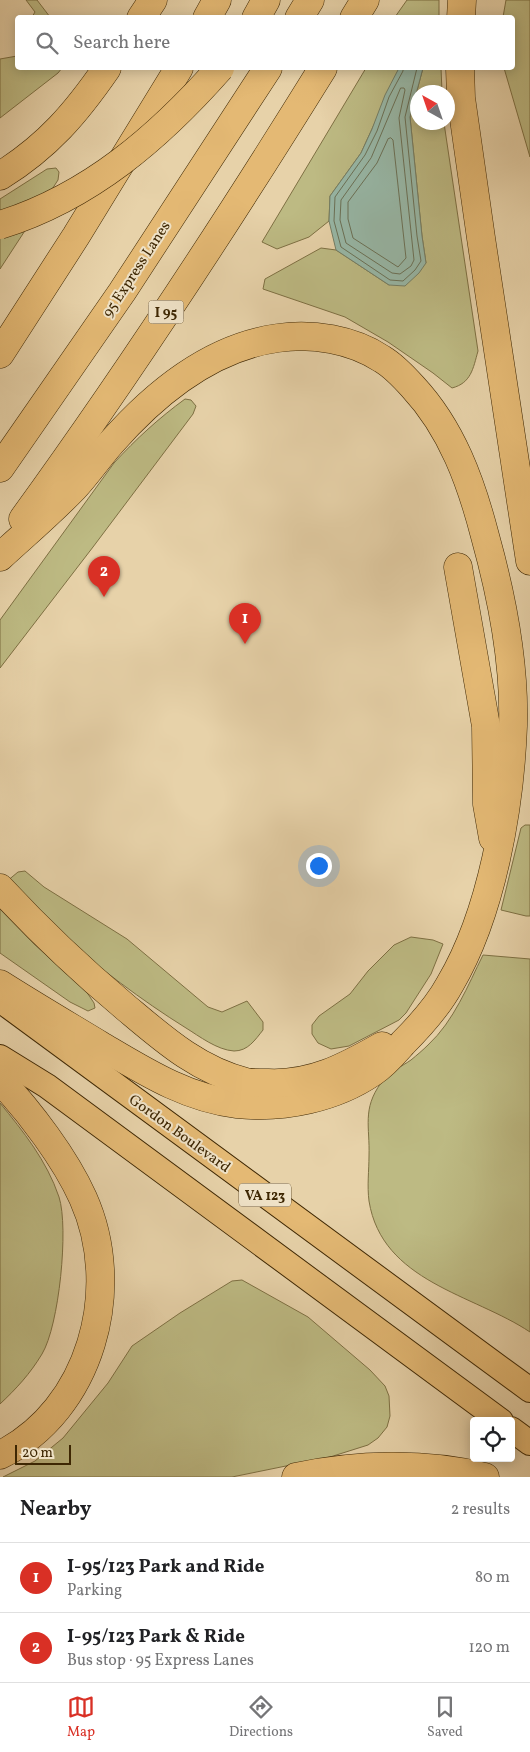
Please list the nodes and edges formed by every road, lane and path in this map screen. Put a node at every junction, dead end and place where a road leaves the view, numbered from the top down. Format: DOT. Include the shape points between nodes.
graph roads {
  1 [pos="153,0"];
  2 [pos="217,0"];
  3 [pos="266,0"];
  4 [pos="310,0"];
  5 [pos="365,0"];
  6 [pos="462,0"];
  7 [pos="143,15"];
  8 [pos="209,15"];
  9 [pos="258,15"];
  10 [pos="301,15"];
  11 [pos="356,15"];
  12 [pos="461,15"];
  13 [pos="106,70"];
  14 [pos="178,70"];
  15 [pos="218,70"];
  16 [pos="267,70"];
  17 [pos="322,70"];
  18 [pos="460,70"];
  19 [pos="0,176"];
  20 [pos="0,225"];
  21 [pos="0,354"];
  22 [pos="0,468"];
  23 [pos="0,551"];
  24 [pos="0,557"];
  25 [pos="530,561"];
  26 [pos="458,567"];
  27 [pos="496,855"];
  28 [pos="0,888"];
  29 [pos="0,984"];
  30 [pos="0,1000"];
  31 [pos="422,1023"];
  32 [pos="0,1057"];
  33 [pos="0,1080"];
  34 [pos="530,1390"];
  35 [pos="496,1417"];
  36 [pos="515,1432"];
  37 [pos="530,1442"];
  38 [pos="0,1455"];
  39 [pos="296,1477"];
  40 [pos="485,1477"];
  1 -- 7 [label="highway"];
  2 -- 8 [label="highway"];
  3 -- 9 [label="highway"];
  4 -- 10 [label="highway"];
  5 -- 11 [label="highway"];
  6 -- 12 [label="highway"];
  13 -- 19 [label="highway" via="65,124 48,141"];
  14 -- 21 [label="highway"];
  15 -- 20 [label="highway, bridge" via="168,124 127,159 82,188 23,218"];
  16 -- 22 [label="highway, 95 Express Lanes" via="122,292"];
  17 -- 23 [label="highway, I 95" via="139,352"];
  18 -- 25 [label="highway" via="461,98"];
  24 -- 27 [label="highway" via="76,486 143,410 175,383 206,364 238,348 274,338 306,335 334,340 383,359 425,400 444,427 459,456 474,498 495,571 511,676 513,724 506,804"];
  26 -- 27 [label="highway" via="486,726 487,804"];
  27 -- 31 [label="highway" via="471,940 452,982"];
  28 -- 31 [label="highway" via="71,959 170,1044 204,1067 246,1082 284,1084 310,1080 338,1070"];
  29 -- 31 [label="highway" via="157,1079 185,1092 239,1104 301,1101 354,1083 378,1070"];
  30 -- 34 [label="main road, Gordon Boulevard / VA 123"];
  32 -- 35 [label="main road, VA 123" via="47,1086"];
  33 -- 38 [label="highway" via="37,1124 83,1198 92,1221 101,1280 93,1339 69,1392 35,1432"];
  36 -- 37 [label="main road"];
  39 -- 40 [label="highway" via="356,1468 410,1467"];
}
